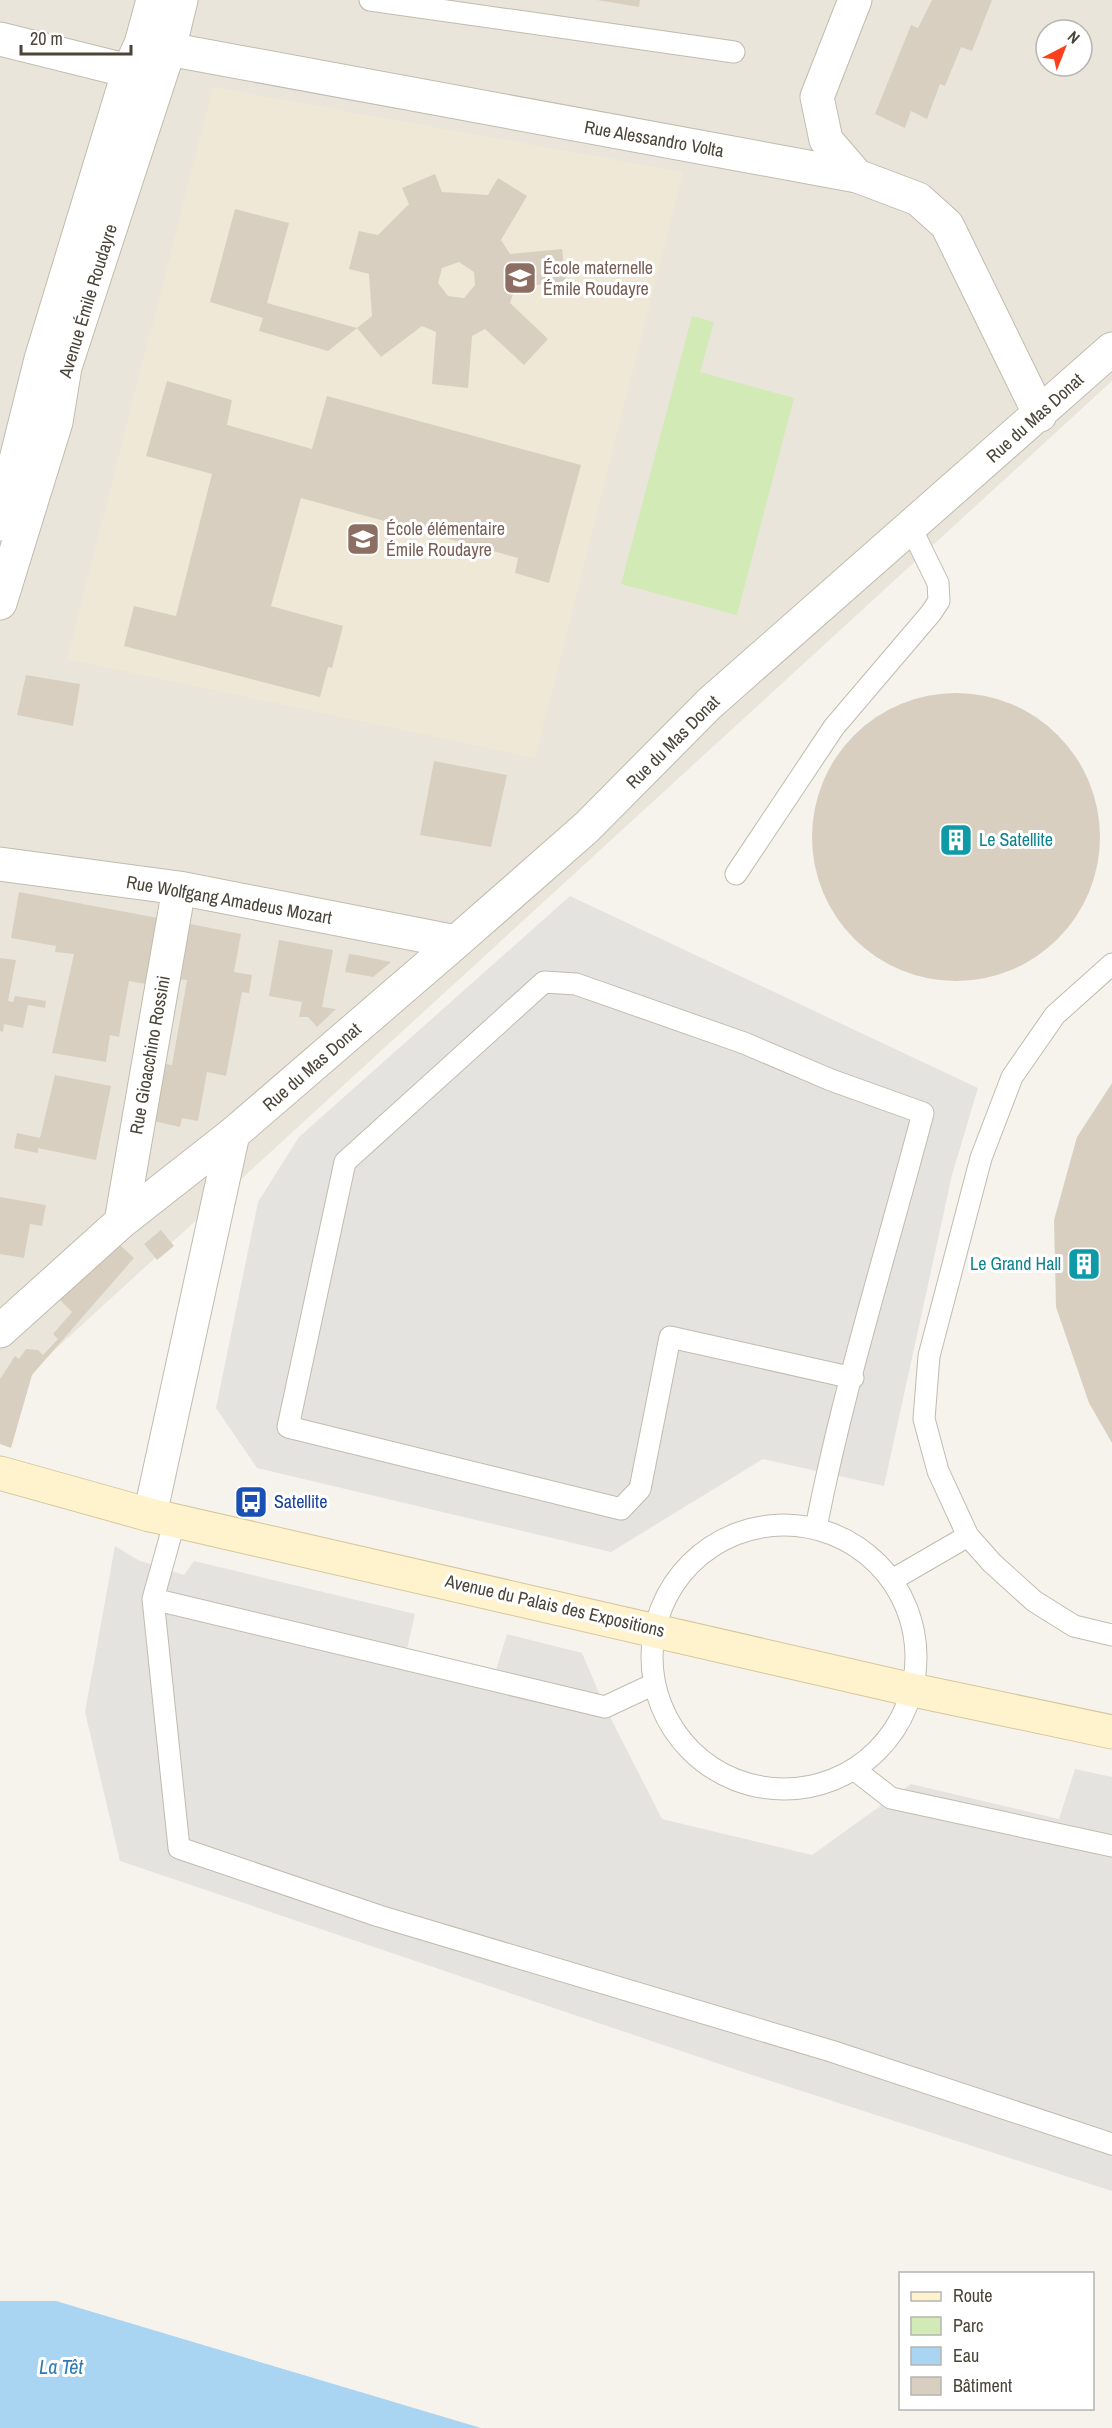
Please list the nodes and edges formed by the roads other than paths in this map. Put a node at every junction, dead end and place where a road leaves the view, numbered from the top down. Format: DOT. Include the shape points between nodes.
graph roads {
  1 [pos="153,0"];
  2 [pos="181,0"];
  3 [pos="370,0"];
  4 [pos="855,0"];
  5 [pos="0,39"];
  6 [pos="734,52"];
  7 [pos="150,61"];
  8 [pos="857,176"];
  9 [pos="1112,349"];
  10 [pos="1040,415"];
  11 [pos="0,524"];
  12 [pos="911,528"];
  13 [pos="0,603"];
  14 [pos="0,864"];
  15 [pos="736,874"];
  16 [pos="178,888"];
  17 [pos="456,942"];
  18 [pos="1112,964"];
  19 [pos="233,1134"];
  20 [pos="121,1222"];
  21 [pos="0,1331"];
  22 [pos="853,1378"];
  23 [pos="0,1473"];
  24 [pos="163,1517"];
  25 [pos="816,1528"];
  26 [pos="968,1536"];
  27 [pos="892,1581"];
  28 [pos="153,1599"];
  29 [pos="654,1629"];
  30 [pos="1112,1635"];
  31 [pos="654,1684"];
  32 [pos="913,1690"];
  33 [pos="1112,1732"];
  34 [pos="855,1770"];
  35 [pos="1112,1846"];
  36 [pos="1112,2144"];
  1 -- 7 [label="street, Avenue Émile Roudayre"];
  2 -- 7 [label="street, Avenue Émile Roudayre"];
  3 -- 6 [label="lane"];
  4 -- 8 [label="street" via="817,97 826,140"];
  5 -- 7 [label="street, Rue Alessandro Volta"];
  7 -- 8 [label="street, Rue Alessandro Volta"];
  7 -- 11 [label="street, Avenue Émile Roudayre" via="41,359"];
  7 -- 13 [label="street, Avenue Émile Roudayre" via="65,367 56,422"];
  8 -- 10 [label="street, Rue Alessandro Volta" via="918,199 947,225"];
  9 -- 10 [label="street, Rue du Mas Donat"];
  10 -- 12 [label="street, Rue du Mas Donat"];
  12 -- 15 [label="lane" via="938,583 939,601 834,727"];
  12 -- 17 [label="street, Rue du Mas Donat" via="709,704 587,827"];
  14 -- 16 [label="street, Rue Wolfgang Amadeus Mozart"];
  16 -- 17 [label="street, Rue Wolfgang Amadeus Mozart"];
  16 -- 20 [label="street, Rue Gioacchino Rossini"];
  17 -- 19 [label="street, Rue du Mas Donat"];
  18 -- 26 [label="lane" via="1055,1016 1012,1077 981,1158 929,1356 924,1419 938,1472"];
  19 -- 20 [label="street, Rue du Mas Donat"];
  19 -- 24 [label="street"];
  20 -- 21 [label="street, Rue du Mas Donat"];
  22 -- 22 [label="lane" via="923,1113 608,995 576,984 544,982 345,1162 288,1428 621,1509 640,1489 670,1337"];
  22 -- 25 [label="lane"];
  23 -- 24 [label="main road, Avenue du Palais des Expositions"];
  24 -- 28 [label="lane"];
  24 -- 29 [label="main road, Avenue du Palais des Expositions"];
  25 -- 27 [label="lane" via="845,1539 871,1557"];
  25 -- 29 [label="lane" via="780,1524 746,1530 714,1545 687,1566 666,1596"];
  26 -- 27 [label="lane"];
  26 -- 30 [label="lane" via="1034,1601 1074,1626"];
  27 -- 32 [label="lane" via="910,1614 917,1651"];
  28 -- 31 [label="lane" via="605,1707"];
  28 -- 36 [label="lane" via="180,1848 379,1916 831,2051"];
  29 -- 31 [label="lane"];
  29 -- 32 [label="main road, Avenue du Palais des Expositions"];
  31 -- 34 [label="lane" via="669,1724 696,1756 732,1779 773,1790 816,1786"];
  32 -- 33 [label="main road, Avenue du Palais des Expositions"];
  32 -- 34 [label="lane" via="901,1722 888,1740"];
  34 -- 35 [label="lane" via="891,1798"];
}
